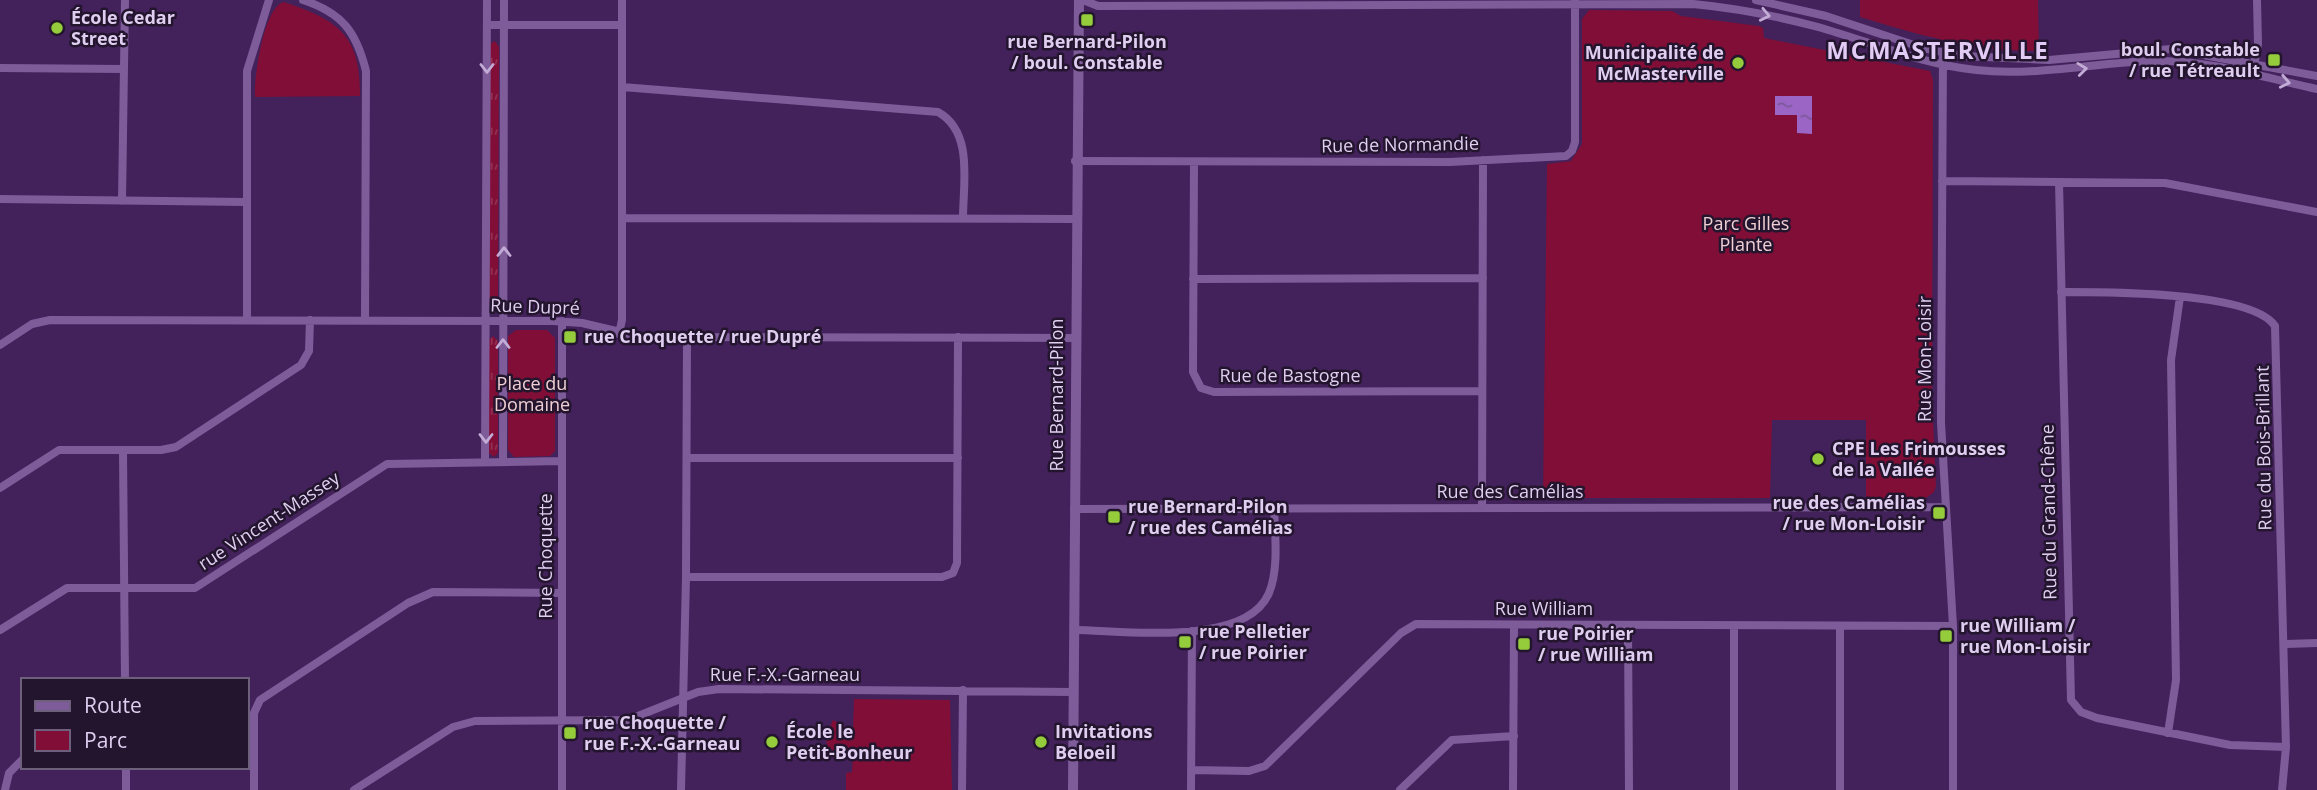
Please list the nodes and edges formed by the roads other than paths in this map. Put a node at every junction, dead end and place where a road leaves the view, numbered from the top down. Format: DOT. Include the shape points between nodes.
graph roads {
  1 [pos="124,0"];
  2 [pos="269,0"];
  3 [pos="303,0"];
  4 [pos="487,0"];
  5 [pos="504,0"];
  6 [pos="622,0"];
  7 [pos="1081,0"];
  8 [pos="1756,0"];
  9 [pos="2257,0"];
  10 [pos="1513,2"];
  11 [pos="1575,2"];
  12 [pos="1679,2"];
  13 [pos="1189,3"];
  14 [pos="1291,3"];
  15 [pos="1399,3"];
  16 [pos="487,24"];
  17 [pos="1852,24"];
  18 [pos="505,25"];
  19 [pos="622,25"];
  20 [pos="1848,36"];
  21 [pos="1942,53"];
  22 [pos="2255,63"];
  23 [pos="1942,65"];
  24 [pos="0,68"];
  25 [pos="124,69"];
  26 [pos="2252,75"];
  27 [pos="2317,76"];
  28 [pos="622,88"];
  29 [pos="2317,89"];
  30 [pos="1483,160"];
  31 [pos="1075,161"];
  32 [pos="1194,162"];
  33 [pos="1942,181"];
  34 [pos="2059,182"];
  35 [pos="0,200"];
  36 [pos="122,201"];
  37 [pos="246,202"];
  38 [pos="2317,212"];
  39 [pos="622,218"];
  40 [pos="963,218"];
  41 [pos="1075,219"];
  42 [pos="1483,278"];
  43 [pos="1193,279"];
  44 [pos="2062,292"];
  45 [pos="2180,297"];
  46 [pos="247,320"];
  47 [pos="310,320"];
  48 [pos="365,320"];
  49 [pos="503,320"];
  50 [pos="486,321"];
  51 [pos="562,321"];
  52 [pos="619,334"];
  53 [pos="687,337"];
  54 [pos="958,337"];
  55 [pos="1074,338"];
  56 [pos="0,345"];
  57 [pos="1482,391"];
  58 [pos="123,451"];
  59 [pos="687,458"];
  60 [pos="958,458"];
  61 [pos="503,461"];
  62 [pos="562,461"];
  63 [pos="485,462"];
  64 [pos="0,488"];
  65 [pos="1946,507"];
  66 [pos="1274,508"];
  67 [pos="1482,508"];
  68 [pos="1074,509"];
  69 [pos="686,577"];
  70 [pos="124,589"];
  71 [pos="562,593"];
  72 [pos="1514,625"];
  73 [pos="1629,626"];
  74 [pos="1734,626"];
  75 [pos="1840,626"];
  76 [pos="1953,626"];
  77 [pos="0,630"];
  78 [pos="1074,630"];
  79 [pos="1192,631"];
  80 [pos="2317,643"];
  81 [pos="2284,644"];
  82 [pos="125,678"];
  83 [pos="963,690"];
  84 [pos="1073,692"];
  85 [pos="683,698"];
  86 [pos="562,721"];
  87 [pos="2168,733"];
  88 [pos="1514,736"];
  89 [pos="2286,747"];
  90 [pos="21,761"];
  91 [pos="126,769"];
  92 [pos="1192,771"];
  93 [pos="5,790"];
  94 [pos="126,790"];
  95 [pos="254,790"];
  96 [pos="354,790"];
  97 [pos="562,790"];
  98 [pos="681,790"];
  99 [pos="962,790"];
  100 [pos="1073,790"];
  101 [pos="1191,790"];
  102 [pos="1400,790"];
  103 [pos="1513,790"];
  104 [pos="1629,790"];
  105 [pos="1734,790"];
  106 [pos="1840,790"];
  107 [pos="1953,790"];
  108 [pos="2282,790"];
  1 -- 25 [label="street"];
  2 -- 37 [label="street" via="247,71"];
  3 -- 48 [label="street" via="341,18 366,71"];
  4 -- 16 [label="street"];
  5 -- 18 [label="street"];
  6 -- 19 [label="street"];
  7 -- 13 [label="street" via="1098,6"];
  7 -- 31 [label="main road, Rue Bernard-Pilon"];
  8 -- 17 [label="street"];
  9 -- 22 [label="street"];
  10 -- 11 [label="street"];
  10 -- 15 [label="street"];
  11 -- 12 [label="street"];
  11 -- 30 [label="street, Rue de Normandie" via="1572,151 1559,158"];
  12 -- 20 [label="street, one-way" via="1760,13"];
  13 -- 14 [label="street"];
  14 -- 15 [label="street"];
  16 -- 18 [label="street"];
  16 -- 50 [label="street, one-way"];
  17 -- 20 [label="street"];
  17 -- 21 [label="street"];
  18 -- 19 [label="street"];
  49 -- 18 [label="street, one-way"];
  19 -- 28 [label="street"];
  20 -- 23 [label="street"];
  21 -- 22 [label="street" via="2049,60 2171,49"];
  21 -- 23 [label="street, Rue Mon-Loisir"];
  22 -- 26 [label="street"];
  22 -- 27 [label="street"];
  23 -- 26 [label="street, one-way" via="2039,73 2161,61"];
  23 -- 33 [label="street, Rue Mon-Loisir"];
  24 -- 25 [label="street"];
  25 -- 36 [label="street"];
  26 -- 29 [label="street, one-way"];
  28 -- 39 [label="street"];
  28 -- 40 [label="street" via="938,112 953,124 961,141"];
  30 -- 32 [label="street, Rue de Normandie"];
  30 -- 42 [label="street"];
  31 -- 32 [label="street, Rue de Normandie"];
  31 -- 41 [label="main road, Rue Bernard-Pilon"];
  32 -- 43 [label="street, Rue de Bastogne"];
  33 -- 34 [label="street"];
  33 -- 65 [label="street, Rue Mon-Loisir" via="1941,423"];
  34 -- 38 [label="street" via="2175,184"];
  34 -- 44 [label="street, Rue du Grand-Chêne"];
  35 -- 36 [label="street"];
  36 -- 37 [label="street"];
  37 -- 46 [label="street"];
  39 -- 40 [label="street"];
  39 -- 52 [label="street"];
  40 -- 41 [label="street"];
  41 -- 55 [label="main road, Rue Bernard-Pilon"];
  42 -- 43 [label="street"];
  42 -- 57 [label="street"];
  43 -- 57 [label="street, Rue de Bastogne" via="1193,372 1204,390"];
  44 -- 45 [label="street, Rue du Bois-Brillant"];
  44 -- 87 [label="street, Rue du Grand-Chêne" via="2069,692 2085,714"];
  45 -- 81 [label="street, Rue du Bois-Brillant" via="2262,314 2276,329"];
  45 -- 87 [label="street" via="2171,353 2176,680"];
  46 -- 47 [label="street, Rue Dupré"];
  46 -- 56 [label="street, Rue Dupré" via="45,321"];
  47 -- 48 [label="street, Rue Dupré"];
  47 -- 58 [label="street" via="308,354 299,367 176,447"];
  48 -- 50 [label="street, Rue Dupré"];
  49 -- 50 [label="street, Rue Dupré"];
  49 -- 51 [label="street, Rue Dupré"];
  61 -- 49 [label="street, one-way"];
  50 -- 63 [label="street, one-way"];
  51 -- 52 [label="street, Rue Dupré"];
  51 -- 62 [label="street, Rue Choquette"];
  52 -- 53 [label="street, Rue Dupré"];
  53 -- 54 [label="street, Rue Dupré"];
  53 -- 59 [label="street"];
  54 -- 55 [label="street, Rue Dupré"];
  54 -- 60 [label="street"];
  55 -- 68 [label="main road, Rue Bernard-Pilon"];
  57 -- 67 [label="street"];
  58 -- 64 [label="street" via="59,450"];
  58 -- 70 [label="street"];
  59 -- 60 [label="street"];
  59 -- 69 [label="street"];
  60 -- 69 [label="street" via="957,563 951,575"];
  61 -- 62 [label="street, rue Vincent-Massey"];
  61 -- 63 [label="street, rue Vincent-Massey"];
  62 -- 71 [label="street, Rue Choquette"];
  63 -- 70 [label="street, rue Vincent-Massey" via="384,465 195,588"];
  65 -- 67 [label="street, Rue des Camélias"];
  65 -- 76 [label="street, Rue Mon-Loisir"];
  66 -- 67 [label="street, Rue des Camélias"];
  66 -- 68 [label="street, Rue des Camélias"];
  66 -- 79 [label="street" via="1273,576 1264,602 1239,622"];
  68 -- 78 [label="main road, Rue Bernard-Pilon"];
  69 -- 85 [label="street"];
  70 -- 77 [label="street, rue Vincent-Massey" via="64,589"];
  70 -- 82 [label="street"];
  71 -- 86 [label="street, Rue Choquette"];
  71 -- 95 [label="street" via="433,592 408,603 260,700 254,713"];
  72 -- 73 [label="street, Rue William"];
  72 -- 88 [label="street"];
  72 -- 92 [label="street, Rue William" via="1409,627 1265,766 1249,771"];
  73 -- 74 [label="street, Rue William"];
  73 -- 104 [label="street"];
  74 -- 75 [label="street, Rue William"];
  74 -- 105 [label="street"];
  75 -- 76 [label="street, Rue William"];
  75 -- 106 [label="street"];
  76 -- 107 [label="street, Rue Mon-Loisir"];
  78 -- 79 [label="street"];
  78 -- 84 [label="main road, Rue Bernard-Pilon"];
  79 -- 92 [label="street"];
  80 -- 81 [label="street"];
  81 -- 89 [label="street, Rue du Bois-Brillant"];
  83 -- 84 [label="street, Rue F.-X.-Garneau"];
  83 -- 85 [label="street, Rue F.-X.-Garneau" via="719,689"];
  83 -- 99 [label="street"];
  84 -- 100 [label="main road, Rue Bernard-Pilon"];
  85 -- 86 [label="street, Rue F.-X.-Garneau" via="628,720"];
  85 -- 98 [label="street"];
  86 -- 96 [label="street, Rue F.-X.-Garneau" via="464,723"];
  86 -- 97 [label="street, Rue Choquette"];
  87 -- 89 [label="street, Rue du Grand-Chêne" via="2243,747"];
  88 -- 102 [label="street" via="1452,740"];
  88 -- 103 [label="street"];
  89 -- 108 [label="street, Rue du Bois-Brillant"];
  90 -- 93 [label="street" via="9,773"];
  91 -- 94 [label="street"];
  92 -- 101 [label="street"];
}
